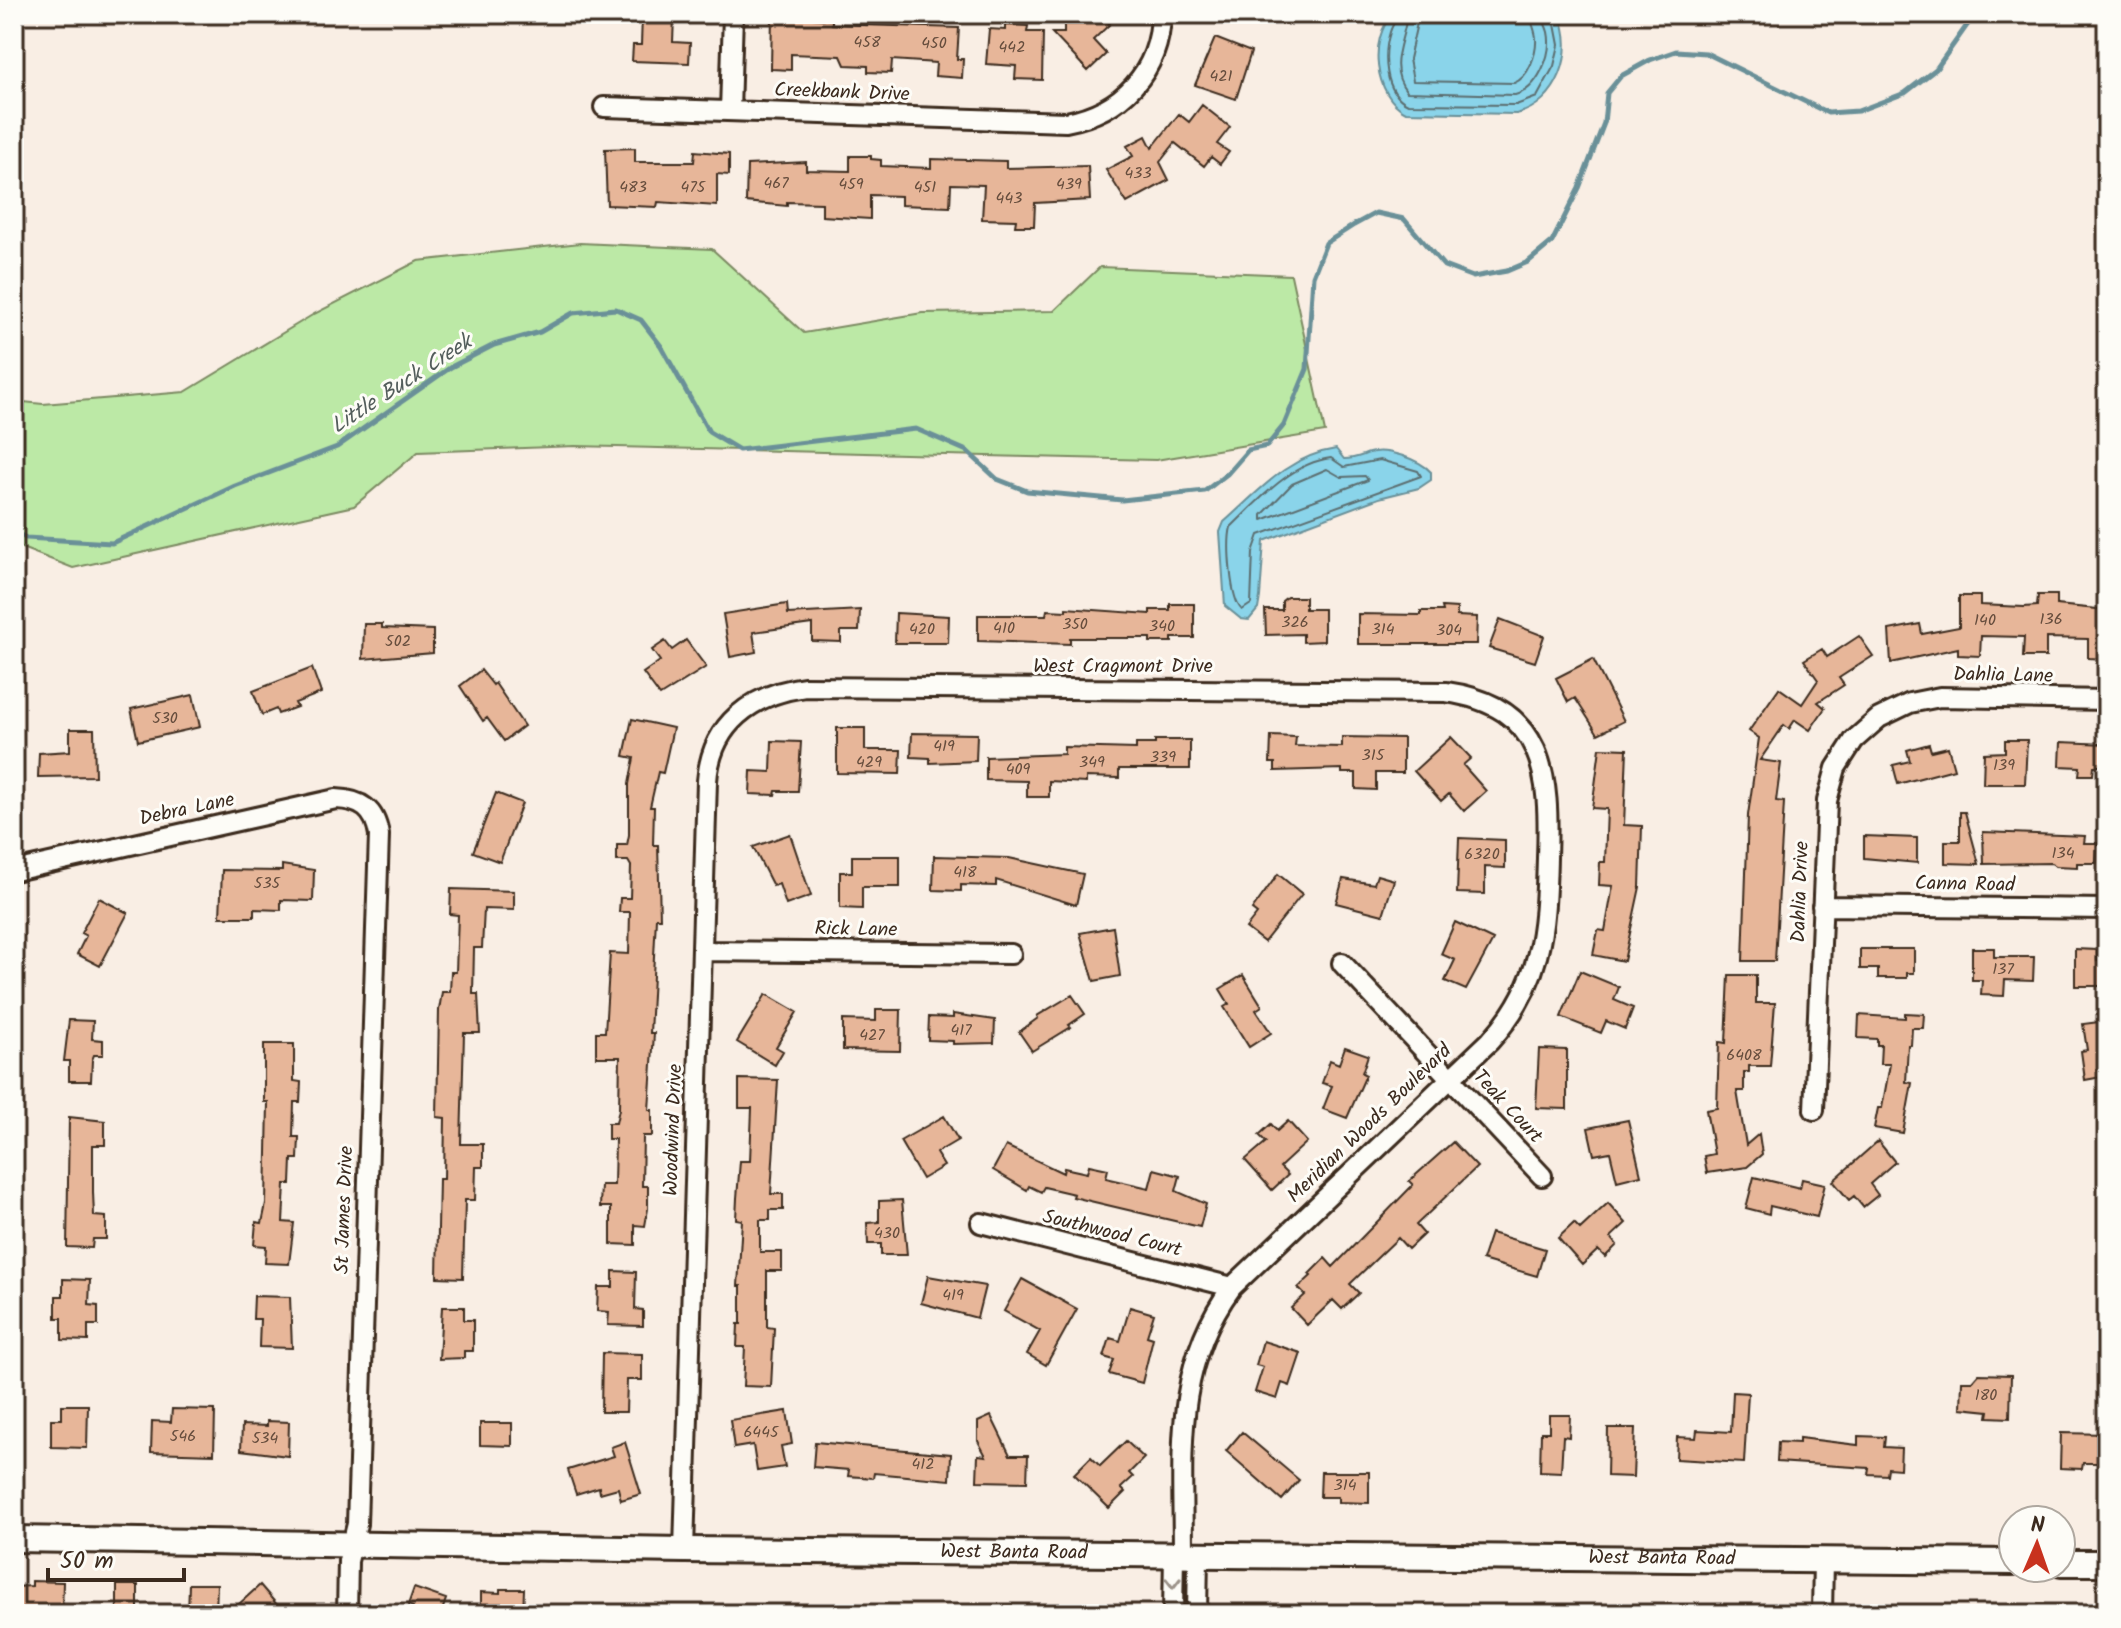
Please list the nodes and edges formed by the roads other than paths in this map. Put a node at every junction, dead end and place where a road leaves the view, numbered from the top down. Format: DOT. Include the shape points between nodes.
graph roads {
  1 [pos="733,14"];
  2 [pos="1161,14"];
  3 [pos="604,107"];
  4 [pos="730,111"];
  5 [pos="2107,700"];
  6 [pos="1900,708"];
  7 [pos="733,718"];
  8 [pos="1514,721"];
  9 [pos="368,808"];
  10 [pos="14,871"];
  11 [pos="1822,906"];
  12 [pos="2107,909"];
  13 [pos="702,951"];
  14 [pos="1011,954"];
  15 [pos="1342,963"];
  16 [pos="1450,1078"];
  17 [pos="1814,1110"];
  18 [pos="1542,1176"];
  19 [pos="981,1223"];
  20 [pos="1232,1287"];
  21 [pos="14,1539"];
  22 [pos="354,1545"];
  23 [pos="684,1550"];
  24 [pos="1185,1553"];
  25 [pos="1823,1559"];
  26 [pos="1997,1562"];
  27 [pos="2077,1563"];
  28 [pos="2107,1563"];
  29 [pos="347,1614"];
  30 [pos="1173,1614"];
  31 [pos="1197,1614"];
  32 [pos="1822,1614"];
  1 -- 4 [label="street"];
  2 -- 4 [label="street, Creekbank Drive" via="1157,44 1140,80 1117,102 1078,120"];
  3 -- 4 [label="street, Creekbank Drive"];
  5 -- 6 [label="street, Dahlia Lane" via="1940,697"];
  6 -- 11 [label="street, Dahlia Drive" via="1860,734 1833,776"];
  7 -- 8 [label="street, West Cragmont Drive" via="766,695 821,687 1446,692 1489,703"];
  7 -- 13 [label="street, Woodwind Drive" via="720,735 708,768"];
  8 -- 16 [label="street, Meridian Woods Boulevard" via="1537,752 1548,788 1542,944 1517,1007"];
  9 -- 10 [label="street, Debra Lane" via="336,799"];
  9 -- 22 [label="street, St James Drive" via="379,835"];
  11 -- 12 [label="street, Canna Road"];
  11 -- 17 [label="street, Dahlia Drive"];
  13 -- 14 [label="street, Rick Lane"];
  13 -- 23 [label="street, Woodwind Drive"];
  15 -- 16 [label="street, Teak Court"];
  16 -- 18 [label="street, Teak Court"];
  16 -- 20 [label="street, Meridian Woods Boulevard"];
  19 -- 20 [label="street, Southwood Court"];
  20 -- 24 [label="street, Meridian Woods Boulevard" via="1205,1331 1189,1379 1184,1421"];
  21 -- 22 [label="street, West Banta Road"];
  22 -- 23 [label="street, West Banta Road"];
  22 -- 29 [label="street, St James Drive" via="348,1561"];
  23 -- 24 [label="street, West Banta Road"];
  24 -- 25 [label="street, West Banta Road"];
  24 -- 30 [label="street, one-way"];
  24 -- 31 [label="street"];
  25 -- 26 [label="street, West Banta Road"];
  25 -- 32 [label="street"];
  27 -- 28 [label="street"];
}
